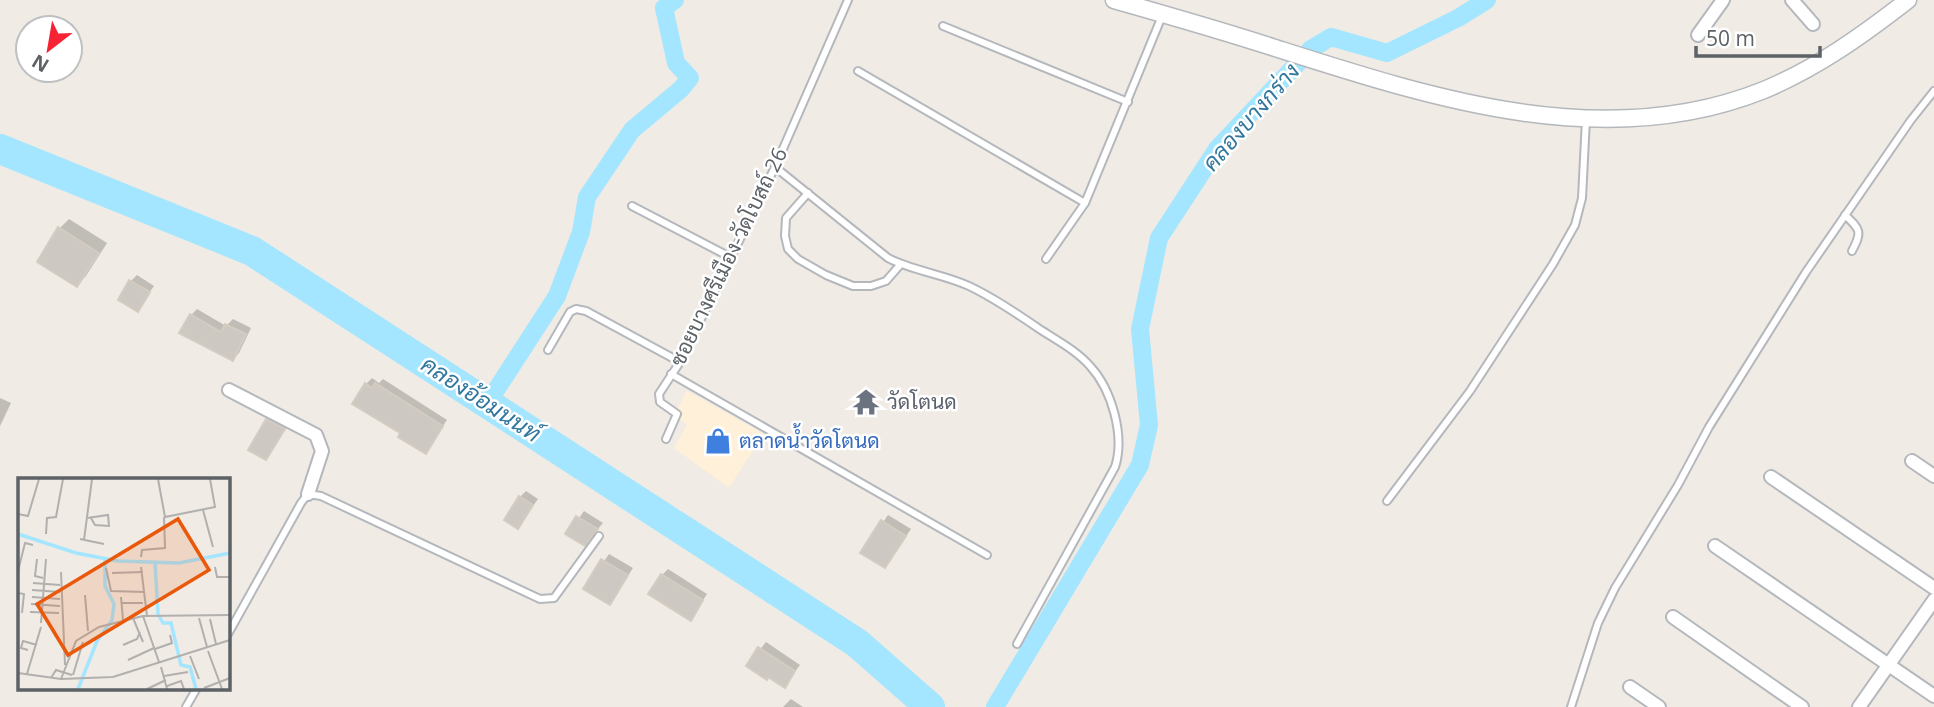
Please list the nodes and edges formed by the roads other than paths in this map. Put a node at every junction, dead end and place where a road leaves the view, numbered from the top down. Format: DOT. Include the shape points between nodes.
graph roads {
  1 [pos="848,0"];
  2 [pos="1114,0"];
  3 [pos="1723,0"];
  4 [pos="1792,0"];
  5 [pos="1908,0"];
  6 [pos="1162,14"];
  7 [pos="1813,23"];
  8 [pos="943,26"];
  9 [pos="1698,35"];
  10 [pos="858,71"];
  11 [pos="1934,91"];
  12 [pos="1128,103"];
  13 [pos="1586,119"];
  14 [pos="775,167"];
  15 [pos="808,193"];
  16 [pos="1086,203"];
  17 [pos="632,206"];
  18 [pos="1845,215"];
  19 [pos="1852,251"];
  20 [pos="730,257"];
  21 [pos="1046,259"];
  22 [pos="900,265"];
  23 [pos="548,351"];
  24 [pos="680,362"];
  25 [pos="671,374"];
  26 [pos="229,390"];
  27 [pos="666,439"];
  28 [pos="1912,461"];
  29 [pos="1934,475"];
  30 [pos="1771,477"];
  31 [pos="308,494"];
  32 [pos="1387,501"];
  33 [pos="599,536"];
  34 [pos="1715,546"];
  35 [pos="987,555"];
  36 [pos="1934,588"];
  37 [pos="1934,600"];
  38 [pos="1673,617"];
  39 [pos="229,632"];
  40 [pos="1017,644"];
  41 [pos="1889,664"];
  42 [pos="1630,687"];
  43 [pos="196,690"];
  44 [pos="1934,696"];
  45 [pos="186,707"];
  46 [pos="1571,707"];
  47 [pos="1659,707"];
  48 [pos="1802,707"];
  49 [pos="1859,707"];
  1 -- 14 [label="lane, ซอยบางศรีเมือง-วัดโบสถ์ 26"];
  2 -- 6 [label="street"];
  3 -- 9 [label="street"];
  4 -- 7 [label="street"];
  5 -- 13 [label="street" via="1807,70 1763,90 1668,116"];
  6 -- 12 [label="lane"];
  6 -- 13 [label="street" via="1445,98"];
  8 -- 12 [label="lane"];
  10 -- 16 [label="lane"];
  11 -- 18 [label="lane"];
  12 -- 16 [label="lane"];
  13 -- 32 [label="lane" via="1582,198 1575,225 1470,391"];
  14 -- 15 [label="lane"];
  14 -- 20 [label="lane, ซอยบางศรีเมือง-วัดโบสถ์ 26"];
  15 -- 22 [label="lane"];
  15 -- 22 [label="lane" via="786,218 788,248 799,259 853,286 886,281"];
  16 -- 21 [label="lane"];
  17 -- 20 [label="lane"];
  18 -- 19 [label="lane" via="1860,236"];
  18 -- 46 [label="lane" via="1709,428 1615,588 1598,623"];
  20 -- 24 [label="lane, ซอยบางศรีเมือง-วัดโบสถ์ 26"];
  22 -- 40 [label="lane" via="936,274 996,300 1071,349 1105,387 1116,423 1119,454 1115,467"];
  23 -- 24 [label="lane" via="576,309"];
  24 -- 25 [label="lane, ซอยบางศรีเมือง-วัดโบสถ์ 26"];
  25 -- 27 [label="lane" via="658,398 677,414"];
  25 -- 35 [label="lane, ซอยบางศรีเมือง-วัดโบสถ์ 26"];
  26 -- 31 [label="street" via="316,435 322,451"];
  28 -- 29 [label="street"];
  30 -- 36 [label="street"];
  31 -- 33 [label="lane" via="321,496 540,599 554,598"];
  31 -- 39 [label="lane"];
  34 -- 41 [label="street"];
  37 -- 41 [label="street"];
  38 -- 48 [label="street"];
  41 -- 44 [label="street"];
  41 -- 49 [label="street"];
  42 -- 47 [label="street"];
  43 -- 45 [label="lane"];
}
